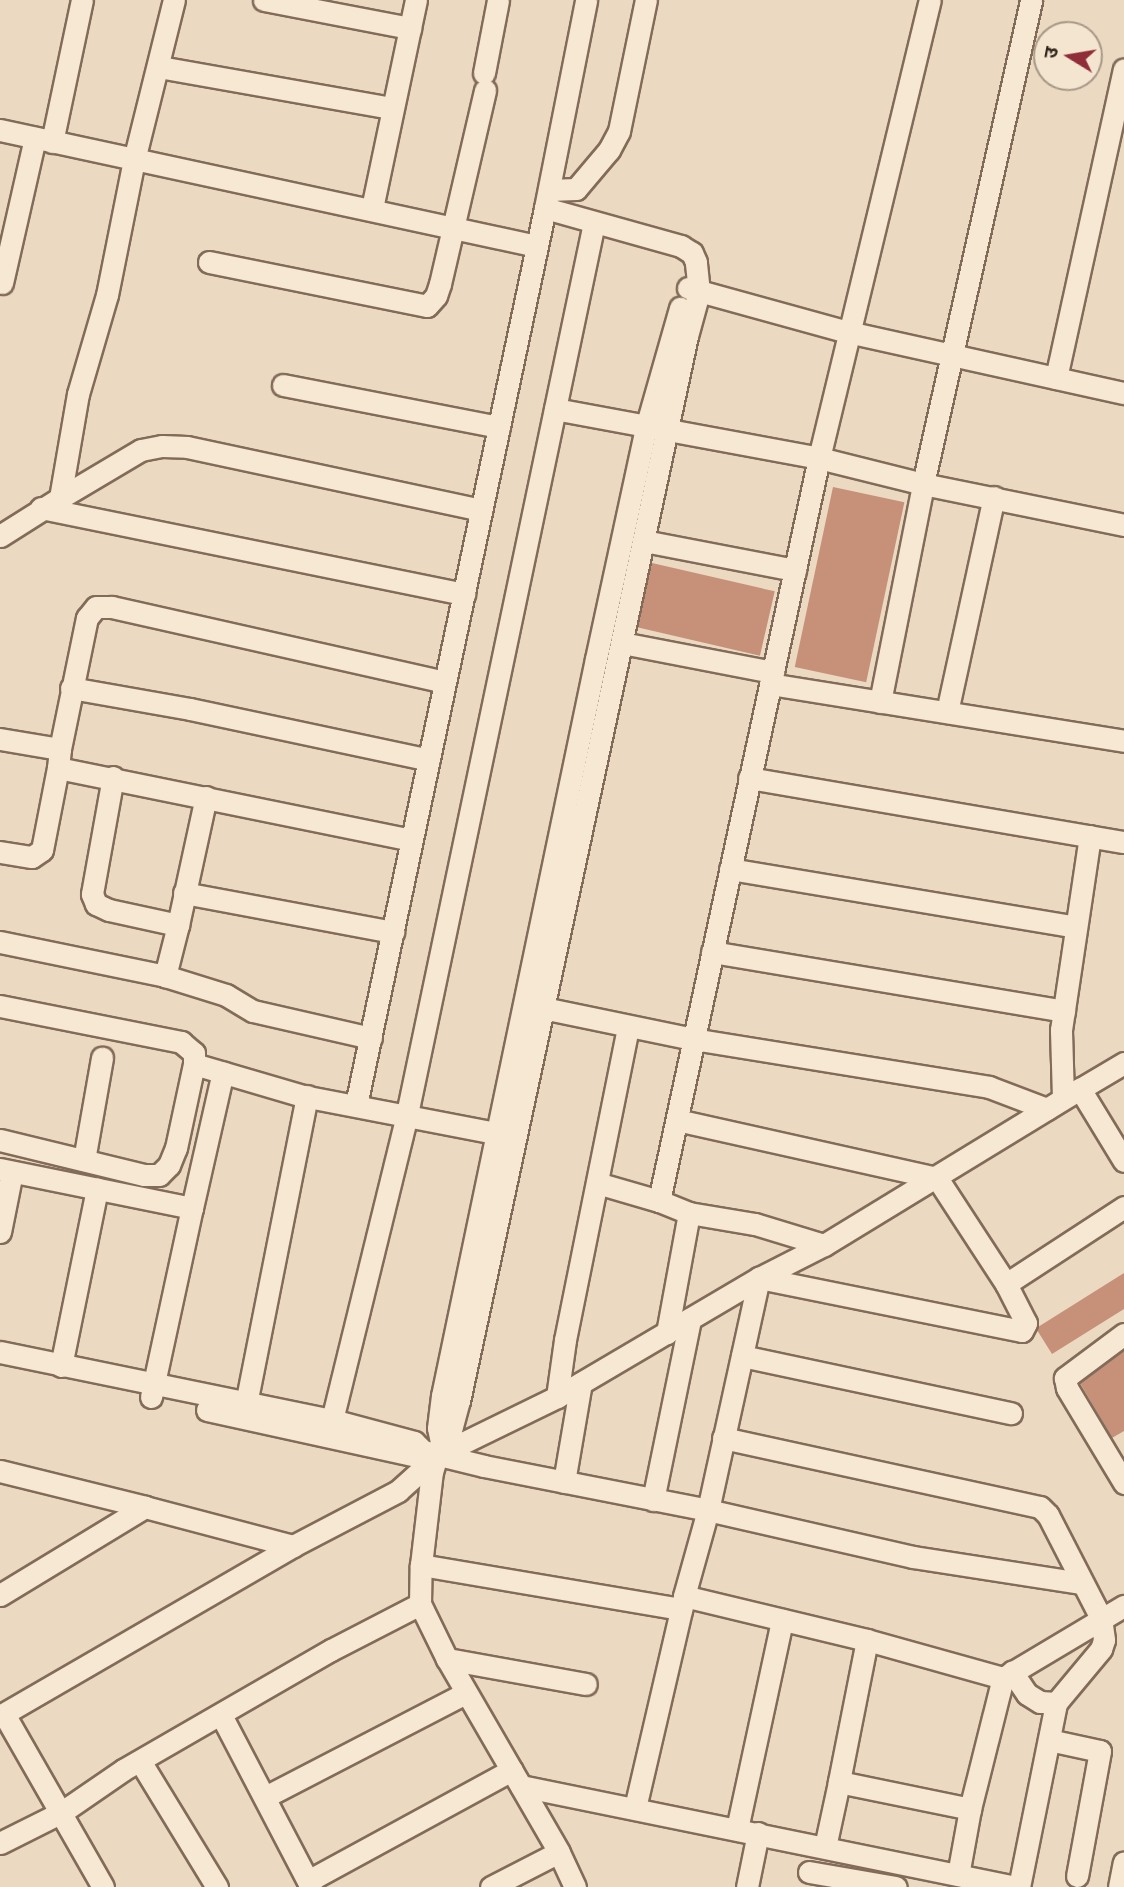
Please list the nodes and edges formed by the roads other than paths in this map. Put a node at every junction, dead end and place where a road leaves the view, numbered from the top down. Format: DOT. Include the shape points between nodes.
graph roads {
  1 [pos="82,0"];
  2 [pos="174,0"];
  3 [pos="264,0"];
  4 [pos="416,0"];
  5 [pos="498,0"];
  6 [pos="586,0"];
  7 [pos="646,0"];
  8 [pos="930,0"];
  9 [pos="1031,0"];
  10 [pos="410,28"];
  11 [pos="159,67"];
  12 [pos="1124,69"];
  13 [pos="391,108"];
  14 [pos="0,131"];
  15 [pos="43,140"];
  16 [pos="134,160"];
  17 [pos="547,199"];
  18 [pos="372,208"];
  19 [pos="594,223"];
  20 [pos="455,227"];
  21 [pos="537,246"];
  22 [pos="209,262"];
  23 [pos="2,283"];
  24 [pos="694,284"];
  25 [pos="848,332"];
  26 [pos="951,356"];
  27 [pos="1056,378"];
  28 [pos="282,384"];
  29 [pos="1124,393"];
  30 [pos="555,409"];
  31 [pos="658,426"];
  32 [pos="499,427"];
  33 [pos="819,458"];
  34 [pos="923,484"];
  35 [pos="994,497"];
  36 [pos="50,503"];
  37 [pos="481,510"];
  38 [pos="1124,525"];
  39 [pos="0,536"];
  40 [pos="644,541"];
  41 [pos="794,570"];
  42 [pos="464,594"];
  43 [pos="622,643"];
  44 [pos="771,678"];
  45 [pos="445,682"];
  46 [pos="71,688"];
  47 [pos="880,702"];
  48 [pos="947,712"];
  49 [pos="0,739"];
  50 [pos="1124,741"];
  51 [pos="59,758"];
  52 [pos="429,760"];
  53 [pos="113,777"];
  54 [pos="750,778"];
  55 [pos="206,797"];
  56 [pos="1090,836"];
  57 [pos="412,840"];
  58 [pos="1124,842"];
  59 [pos="0,852"];
  60 [pos="730,869"];
  61 [pos="184,893"];
  62 [pos="178,925"];
  63 [pos="1076,927"];
  64 [pos="393,932"];
  65 [pos="0,942"];
  66 [pos="712,952"];
  67 [pos="165,976"];
  68 [pos="0,1006"];
  69 [pos="543,1008"];
  70 [pos="1064,1011"];
  71 [pos="628,1027"];
  72 [pos="370,1038"];
  73 [pos="693,1040"];
  74 [pos="102,1058"];
  75 [pos="194,1063"];
  76 [pos="1124,1063"];
  77 [pos="223,1072"];
  78 [pos="307,1096"];
  79 [pos="1063,1099"];
  80 [pos="356,1105"];
  81 [pos="407,1114"];
  82 [pos="677,1120"];
  83 [pos="506,1135"];
  84 [pos="0,1140"];
  85 [pos="84,1160"];
  86 [pos="1124,1161"];
  87 [pos="6,1170"];
  88 [pos="937,1178"];
  89 [pos="597,1183"];
  90 [pos="97,1189"];
  91 [pos="659,1201"];
  92 [pos="1124,1207"];
  93 [pos="192,1208"];
  94 [pos="689,1213"];
  95 [pos="0,1232"];
  96 [pos="824,1245"];
  97 [pos="759,1278"];
  98 [pos="1006,1284"];
  99 [pos="690,1319"];
  100 [pos="667,1333"];
  101 [pos="1124,1334"];
  102 [pos="0,1352"];
  103 [pos="741,1356"];
  104 [pos="0,1364"];
  105 [pos="61,1366"];
  106 [pos="581,1383"];
  107 [pos="152,1391"];
  108 [pos="557,1397"];
  109 [pos="246,1404"];
  110 [pos="1011,1413"];
  111 [pos="332,1420"];
  112 [pos="723,1437"];
  113 [pos="434,1449"];
  114 [pos="1117,1456"];
  115 [pos="0,1471"];
  116 [pos="565,1482"];
  117 [pos="1124,1483"];
  118 [pos="653,1500"];
  119 [pos="145,1507"];
  120 [pos="708,1510"];
  121 [pos="293,1546"];
  122 [pos="421,1565"];
  123 [pos="1082,1583"];
  124 [pos="0,1595"];
  125 [pos="683,1603"];
  126 [pos="420,1604"];
  127 [pos="1124,1606"];
  128 [pos="1101,1618"];
  129 [pos="782,1620"];
  130 [pos="867,1640"];
  131 [pos="447,1659"];
  132 [pos="1007,1675"];
  133 [pos="586,1684"];
  134 [pos="466,1693"];
  135 [pos="1056,1703"];
  136 [pos="2,1715"];
  137 [pos="221,1715"];
  138 [pos="1048,1740"];
  139 [pos="140,1761"];
  140 [pos="516,1778"];
  141 [pos="839,1783"];
  142 [pos="265,1797"];
  143 [pos="635,1808"];
  144 [pos="970,1809"];
  145 [pos="62,1812"];
  146 [pos="748,1831"];
  147 [pos="0,1843"];
  148 [pos="819,1846"];
  149 [pos="559,1852"];
  150 [pos="1124,1862"];
  151 [pos="958,1875"];
  152 [pos="1077,1876"];
  153 [pos="807,1880"];
  154 [pos="310,1884"];
  155 [pos="103,1887"];
  156 [pos="217,1887"];
  157 [pos="491,1887"];
  158 [pos="575,1887"];
  159 [pos="747,1887"];
  160 [pos="896,1887"];
  161 [pos="1018,1887"];
  162 [pos="1119,1887"];
  1 -- 15 [label="street"];
  2 -- 11 [label="street"];
  3 -- 10 [label="street"];
  4 -- 10 [label="street"];
  5 -- 20 [label="street"];
  6 -- 17 [label="street"];
  7 -- 17 [label="street" via="619,131 610,150 576,189"];
  8 -- 25 [label="street"];
  9 -- 26 [label="street"];
  10 -- 13 [label="street"];
  11 -- 13 [label="street"];
  11 -- 16 [label="street"];
  12 -- 27 [label="street"];
  13 -- 18 [label="street"];
  14 -- 15 [label="street"];
  15 -- 16 [label="street"];
  15 -- 23 [label="street"];
  16 -- 18 [label="street"];
  16 -- 36 [label="street" via="107,295"];
  17 -- 19 [label="street"];
  17 -- 21 [label="street"];
  18 -- 20 [label="street"];
  19 -- 24 [label="street" via="681,246 692,253"];
  19 -- 30 [label="street"];
  20 -- 21 [label="street"];
  20 -- 22 [label="street" via="436,296 427,306"];
  21 -- 32 [label="street"];
  24 -- 25 [label="street"];
  24 -- 31 [label="street"];
  25 -- 26 [label="street"];
  25 -- 33 [label="street"];
  26 -- 27 [label="street"];
  26 -- 34 [label="street"];
  27 -- 29 [label="street"];
  28 -- 32 [label="street"];
  30 -- 31 [label="street"];
  30 -- 81 [label="street"];
  31 -- 33 [label="street"];
  31 -- 40 [label="street"];
  31 -- 83 [label="street"];
  32 -- 37 [label="street"];
  33 -- 34 [label="street"];
  33 -- 41 [label="street"];
  34 -- 35 [label="street"];
  34 -- 47 [label="street"];
  35 -- 38 [label="street"];
  35 -- 48 [label="street"];
  36 -- 37 [label="street" via="141,450 175,447"];
  36 -- 39 [label="street"];
  36 -- 42 [label="street"];
  37 -- 42 [label="street"];
  40 -- 41 [label="street"];
  40 -- 43 [label="street"];
  41 -- 44 [label="street"];
  42 -- 45 [label="street"];
  43 -- 44 [label="street"];
  43 -- 69 [label="street"];
  44 -- 47 [label="street"];
  44 -- 54 [label="street"];
  45 -- 46 [label="street" via="96,607 87,618"];
  45 -- 52 [label="street"];
  46 -- 51 [label="street"];
  46 -- 52 [label="street"];
  47 -- 48 [label="street"];
  48 -- 50 [label="street"];
  49 -- 51 [label="street"];
  51 -- 53 [label="street"];
  51 -- 59 [label="street" via="42,849 32,857"];
  52 -- 57 [label="street"];
  53 -- 55 [label="street"];
  53 -- 62 [label="street" via="92,894 96,904"];
  54 -- 56 [label="street"];
  54 -- 60 [label="street"];
  55 -- 57 [label="street"];
  55 -- 61 [label="street"];
  56 -- 58 [label="street"];
  56 -- 63 [label="street"];
  57 -- 64 [label="street"];
  60 -- 63 [label="street"];
  60 -- 66 [label="street"];
  61 -- 62 [label="street"];
  61 -- 64 [label="street"];
  62 -- 67 [label="street"];
  63 -- 70 [label="street"];
  64 -- 72 [label="street"];
  65 -- 67 [label="street"];
  66 -- 70 [label="street"];
  66 -- 73 [label="street"];
  67 -- 72 [label="street" via="226,995 254,1011"];
  68 -- 75 [label="street" via="181,1042 194,1053"];
  69 -- 71 [label="street"];
  69 -- 83 [label="street"];
  70 -- 79 [label="street"];
  71 -- 73 [label="street"];
  71 -- 89 [label="street"];
  72 -- 80 [label="street"];
  73 -- 79 [label="street"];
  73 -- 82 [label="street"];
  74 -- 85 [label="street"];
  75 -- 77 [label="street"];
  75 -- 85 [label="street" via="176,1148 159,1175"];
  76 -- 79 [label="street"];
  77 -- 78 [label="street"];
  77 -- 93 [label="street"];
  78 -- 80 [label="street"];
  78 -- 109 [label="street"];
  79 -- 86 [label="street"];
  79 -- 88 [label="street"];
  80 -- 81 [label="street"];
  81 -- 83 [label="street"];
  81 -- 111 [label="street"];
  82 -- 88 [label="street"];
  82 -- 91 [label="street"];
  83 -- 113 [label="street" via="442,1396"];
  84 -- 85 [label="street"];
  87 -- 90 [label="street"];
  87 -- 95 [label="street"];
  88 -- 96 [label="street"];
  88 -- 98 [label="street"];
  89 -- 91 [label="street"];
  89 -- 108 [label="street"];
  90 -- 93 [label="street"];
  90 -- 105 [label="street"];
  91 -- 94 [label="street"];
  92 -- 98 [label="street"];
  93 -- 107 [label="street"];
  94 -- 96 [label="street" via="755,1224"];
  94 -- 100 [label="street"];
  96 -- 97 [label="street"];
  97 -- 98 [label="street" via="1022,1331 1026,1323"];
  97 -- 99 [label="street"];
  97 -- 103 [label="street"];
  99 -- 100 [label="street"];
  99 -- 118 [label="street"];
  100 -- 106 [label="street"];
  101 -- 114 [label="street" via="1065,1378 1067,1388"];
  102 -- 105 [label="street"];
  103 -- 110 [label="street"];
  103 -- 112 [label="street"];
  104 -- 107 [label="street"];
  105 -- 107 [label="street"];
  106 -- 108 [label="street"];
  106 -- 116 [label="street"];
  107 -- 109 [label="street"];
  107 -- 113 [label="street" via="412,1455"];
  108 -- 113 [label="street"];
  109 -- 111 [label="street"];
  111 -- 113 [label="street"];
  112 -- 120 [label="street"];
  112 -- 123 [label="street" via="1030,1503 1048,1515"];
  113 -- 116 [label="street"];
  113 -- 121 [label="street" via="398,1491"];
  113 -- 122 [label="street"];
  114 -- 117 [label="street"];
  115 -- 119 [label="street"];
  116 -- 118 [label="street"];
  118 -- 120 [label="street"];
  119 -- 121 [label="street"];
  119 -- 124 [label="street"];
  120 -- 123 [label="street" via="914,1557"];
  120 -- 125 [label="street"];
  121 -- 136 [label="street"];
  122 -- 125 [label="street"];
  122 -- 126 [label="street"];
  123 -- 128 [label="street"];
  125 -- 129 [label="street"];
  125 -- 143 [label="street"];
  126 -- 131 [label="street"];
  126 -- 137 [label="street"];
  127 -- 128 [label="street"];
  128 -- 132 [label="street"];
  128 -- 135 [label="street" via="1101,1649"];
  129 -- 130 [label="street"];
  129 -- 146 [label="street"];
  130 -- 132 [label="street"];
  130 -- 141 [label="street"];
  131 -- 133 [label="street"];
  131 -- 134 [label="street"];
  132 -- 135 [label="street" via="1040,1702"];
  132 -- 144 [label="street"];
  134 -- 140 [label="street"];
  134 -- 142 [label="street"];
  135 -- 138 [label="street"];
  136 -- 145 [label="street"];
  137 -- 139 [label="street"];
  137 -- 142 [label="street"];
  138 -- 152 [label="street" via="1100,1751"];
  138 -- 161 [label="street"];
  139 -- 145 [label="street"];
  139 -- 156 [label="street"];
  140 -- 143 [label="street"];
  140 -- 149 [label="street"];
  140 -- 154 [label="street"];
  141 -- 144 [label="street"];
  141 -- 148 [label="street"];
  142 -- 154 [label="street"];
  143 -- 146 [label="street"];
  144 -- 151 [label="street"];
  145 -- 147 [label="street"];
  145 -- 155 [label="street"];
  146 -- 148 [label="street"];
  146 -- 159 [label="street"];
  148 -- 151 [label="street"];
  148 -- 153 [label="street"];
  149 -- 157 [label="street"];
  149 -- 158 [label="street"];
  150 -- 162 [label="street"];
  151 -- 161 [label="street"];
  153 -- 160 [label="street"];
}
